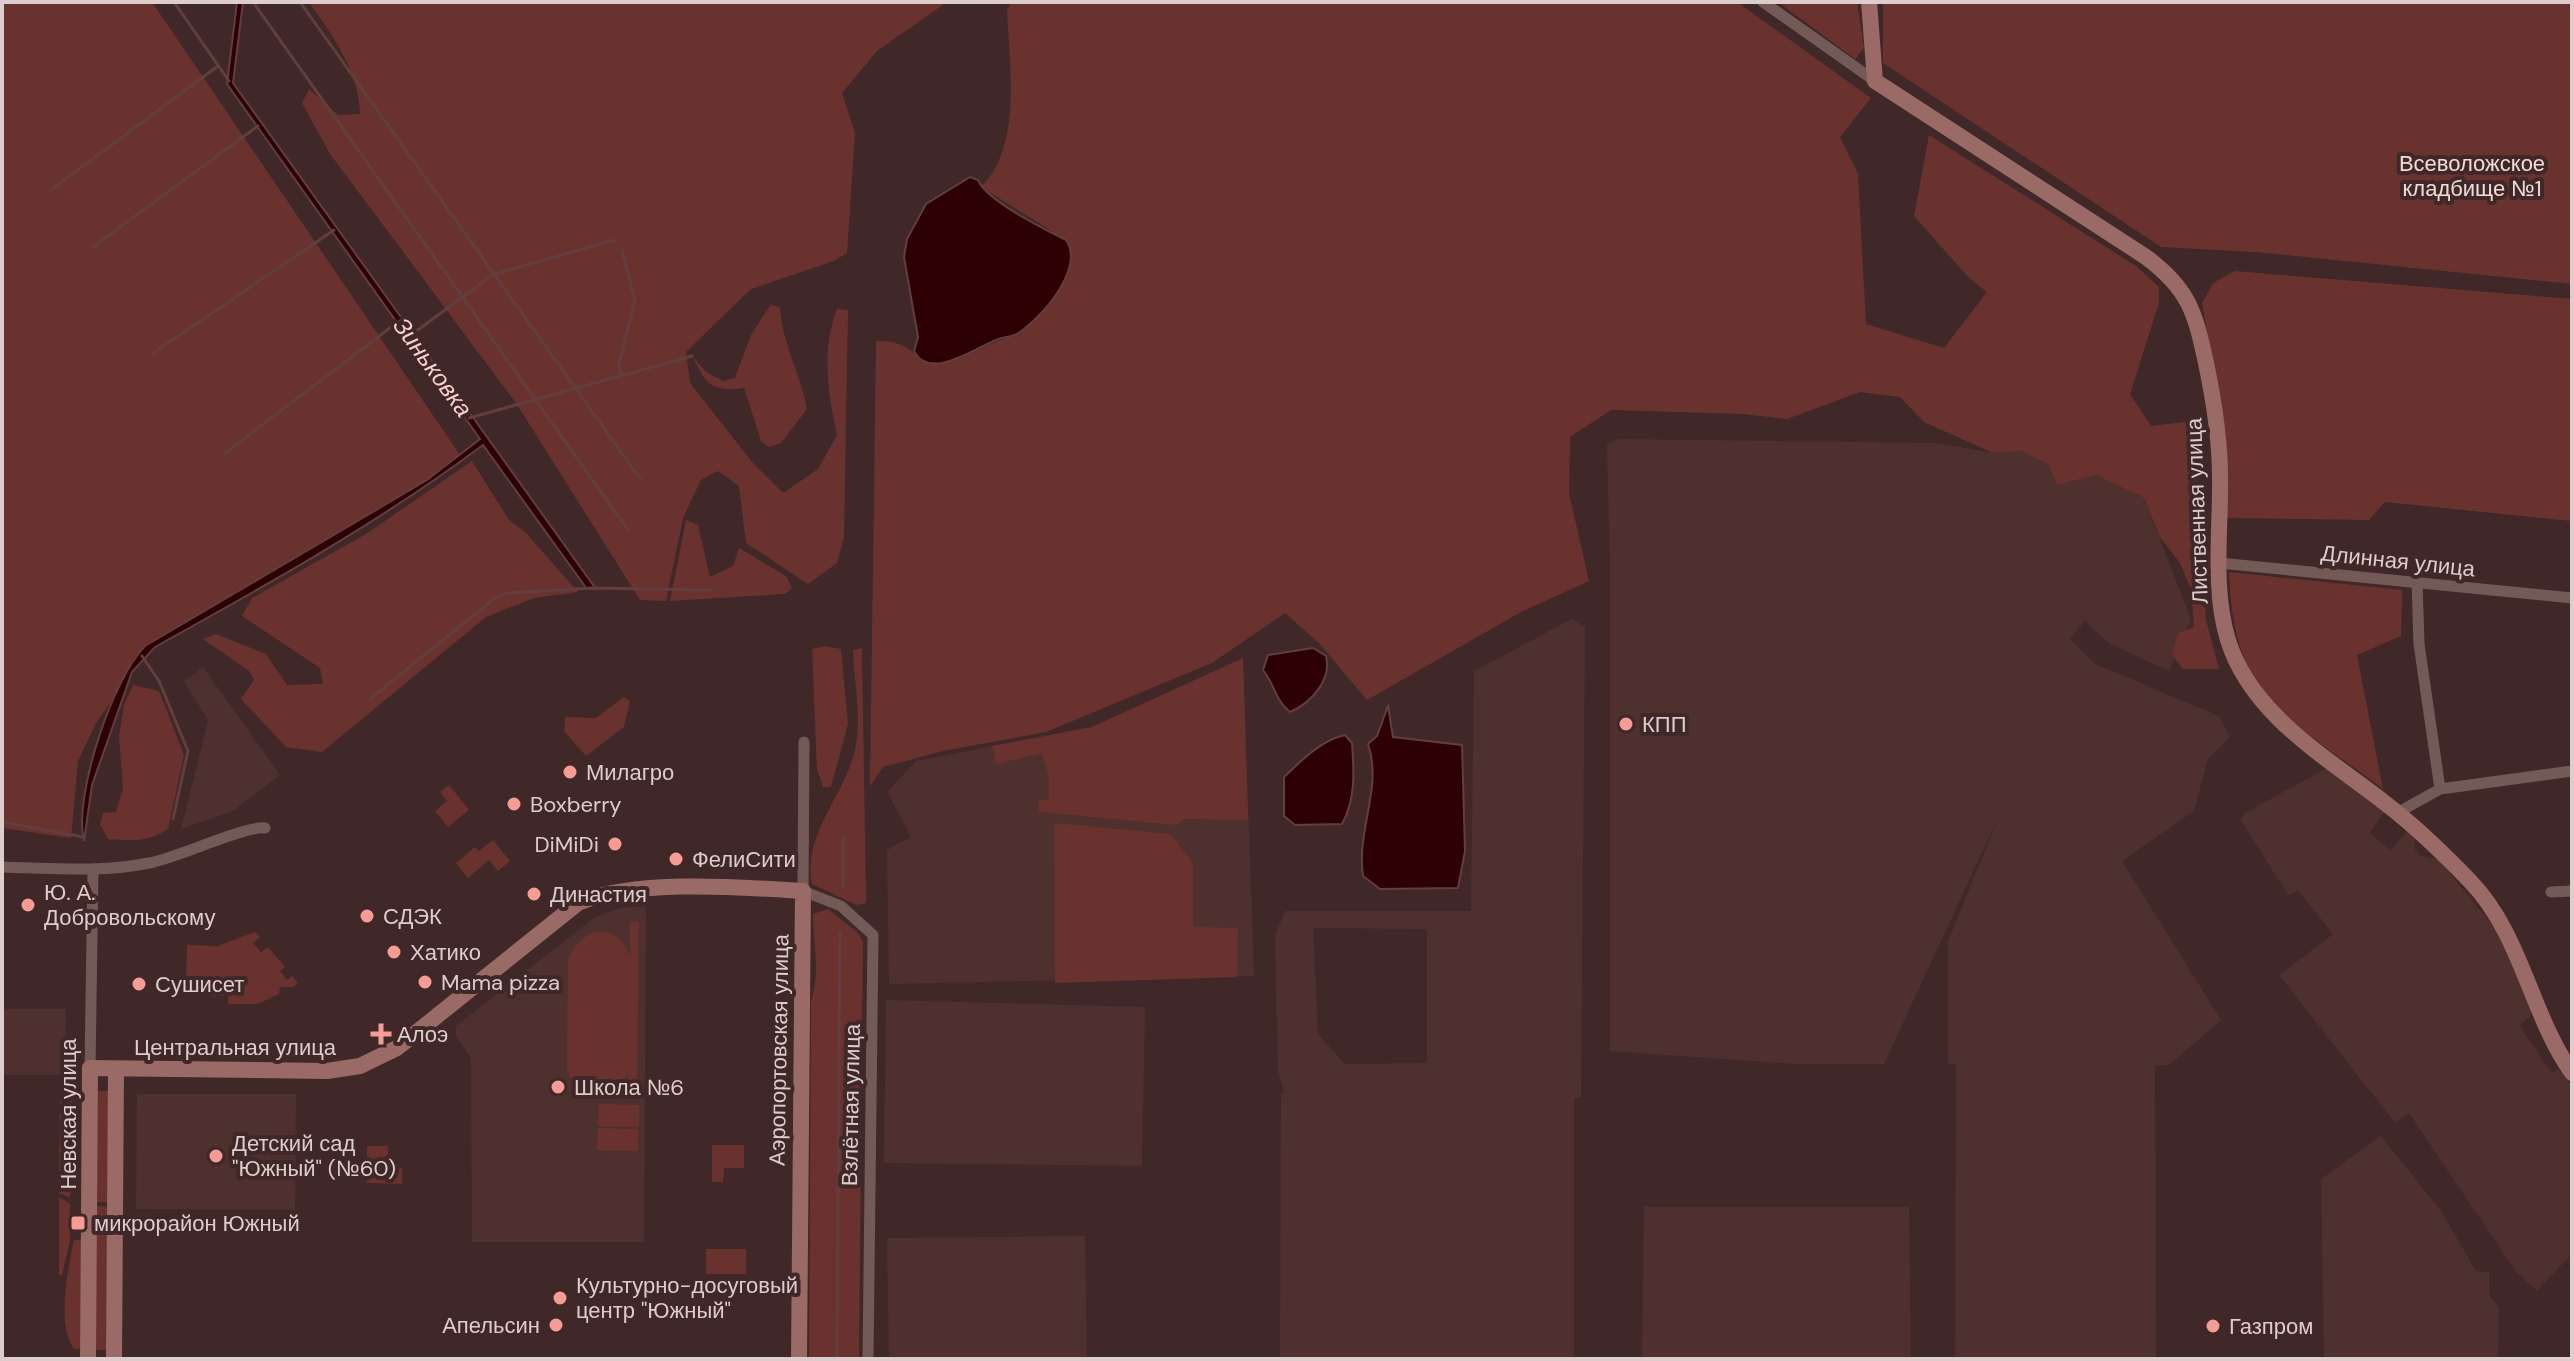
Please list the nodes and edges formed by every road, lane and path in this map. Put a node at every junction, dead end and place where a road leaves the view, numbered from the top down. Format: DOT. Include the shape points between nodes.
graph roads {
  1 [pos="1763,2"];
  2 [pos="1869,2"];
  3 [pos="1875,81"];
  4 [pos="2219,563"];
  5 [pos="2417,582"];
  6 [pos="2572,598"];
  7 [pos="804,742"];
  8 [pos="2572,771"];
  9 [pos="2440,789"];
  10 [pos="2397,813"];
  11 [pos="265,828"];
  12 [pos="2,867"];
  13 [pos="93,869"];
  14 [pos="803,891"];
  15 [pos="2572,891"];
  16 [pos="2551,892"];
  17 [pos="90,1068"];
  18 [pos="116,1069"];
  19 [pos="2572,1073"];
  20 [pos="88,1359"];
  21 [pos="114,1359"];
  22 [pos="799,1359"];
  23 [pos="868,1359"];
  1 -- 3 [label="street"];
  2 -- 3 [label="street"];
  3 -- 4 [label="street, Лиственная улица" via="2146,257 2177,283 2197,321 2216,407"];
  4 -- 5 [label="street, Длинная улица"];
  4 -- 10 [label="street, Лиственная улица" via="2228,639 2252,687 2303,740"];
  5 -- 6 [label="street, Длинная улица"];
  5 -- 9 [label="street" via="2419,644"];
  7 -- 14 [label="street, Аэропортовская улица"];
  8 -- 9 [label="street"];
  9 -- 10 [label="street"];
  10 -- 19 [label="street, Лиственная улица" via="2471,881 2494,910"];
  11 -- 13 [label="street" via="254,827 149,863"];
  12 -- 13 [label="street"];
  13 -- 17 [label="street, Невская улица"];
  14 -- 18 [label="street, Центральная улица" via="631,888 602,893 578,903 397,1048 360,1066 327,1071"];
  14 -- 22 [label="street, Аэропортовская улица"];
  14 -- 23 [label="street, Взлётная улица" via="841,906 873,935"];
  15 -- 16 [label="street"];
  17 -- 18 [label="street, Центральная улица"];
  17 -- 20 [label="street, Невская улица"];
  18 -- 21 [label="street"];
}
